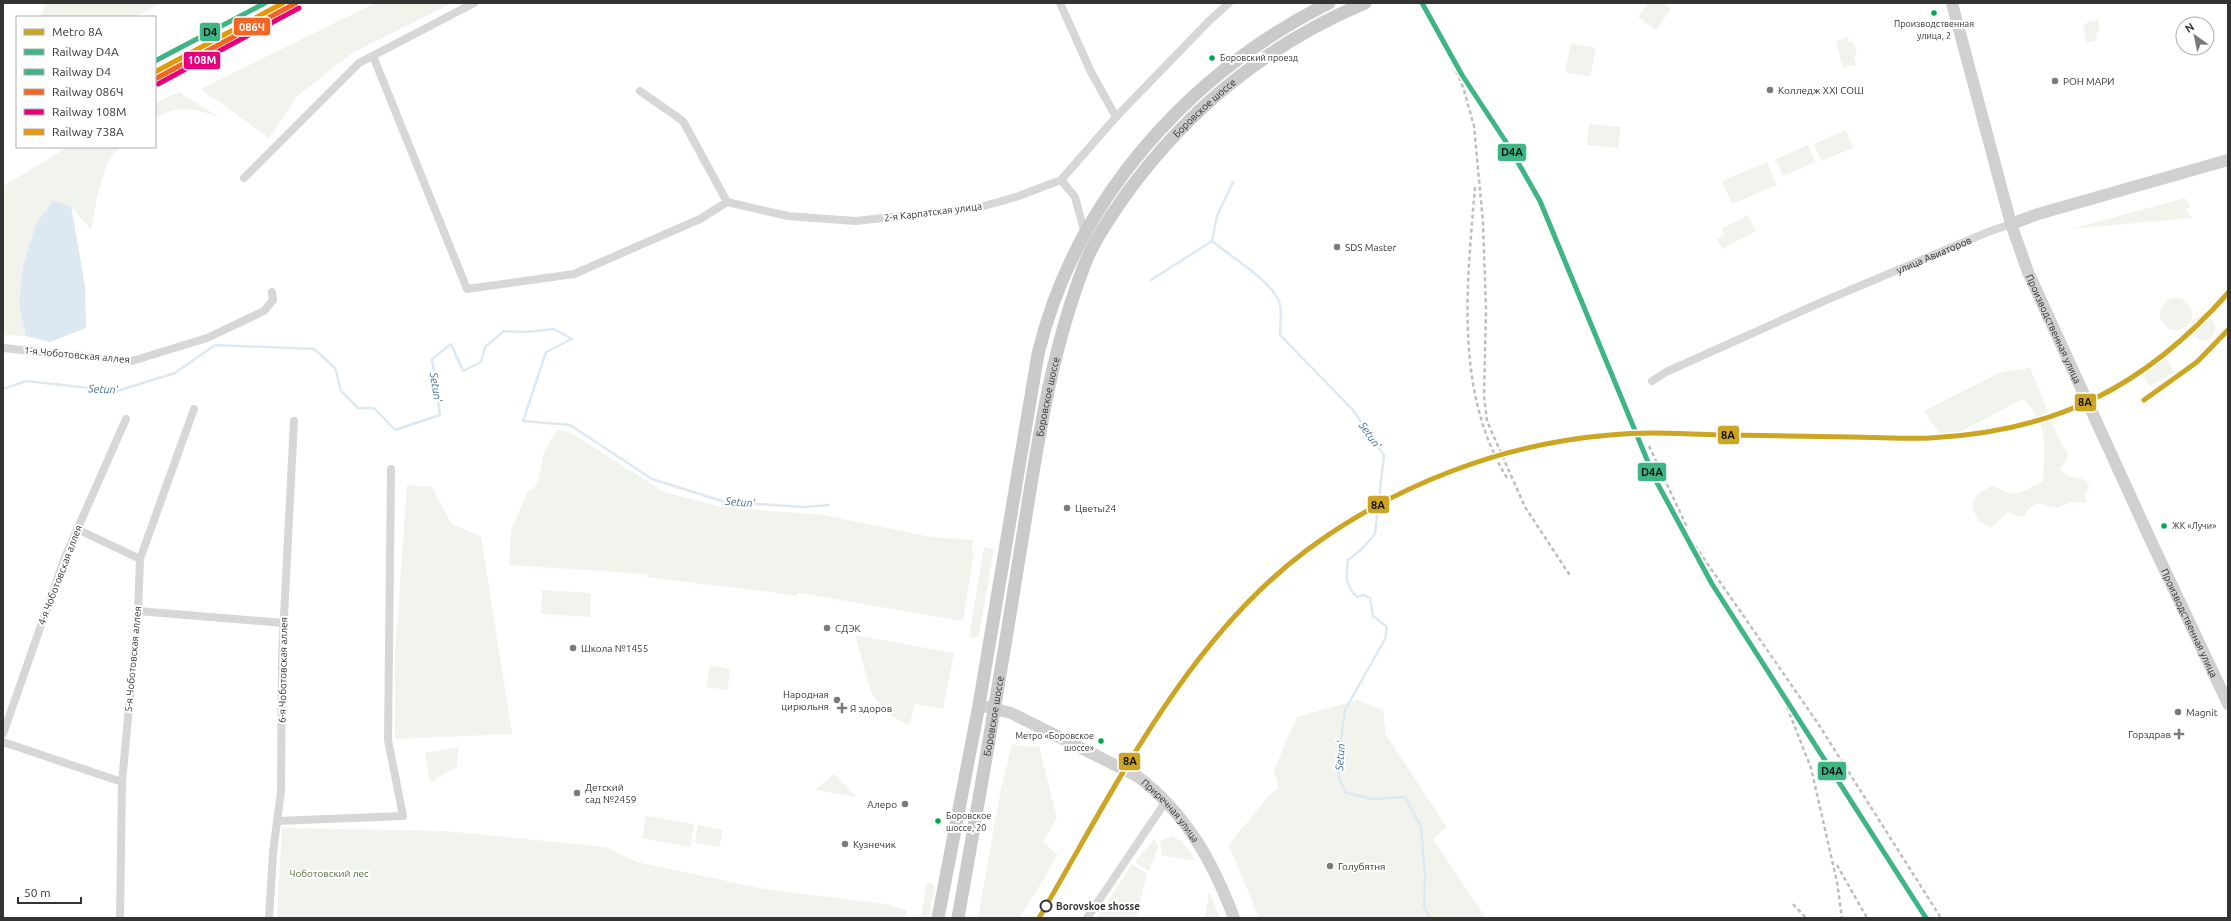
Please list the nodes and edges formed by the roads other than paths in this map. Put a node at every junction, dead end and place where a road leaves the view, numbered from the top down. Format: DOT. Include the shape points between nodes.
graph roads {
  1 [pos="474,3"];
  2 [pos="1060,3"];
  3 [pos="1229,3"];
  4 [pos="1329,3"];
  5 [pos="1365,3"];
  6 [pos="1952,3"];
  7 [pos="373,56"];
  8 [pos="640,91"];
  9 [pos="1116,117"];
  10 [pos="2228,160"];
  11 [pos="244,178"];
  12 [pos="1060,180"];
  13 [pos="727,202"];
  14 [pos="2011,224"];
  15 [pos="1085,234"];
  16 [pos="272,292"];
  17 [pos="3,348"];
  18 [pos="1652,380"];
  19 [pos="194,409"];
  20 [pos="126,419"];
  21 [pos="294,421"];
  22 [pos="391,469"];
  23 [pos="77,529"];
  24 [pos="140,559"];
  25 [pos="138,612"];
  26 [pos="284,623"];
  27 [pos="2228,704"];
  28 [pos="979,705"];
  29 [pos="995,708"];
  30 [pos="3,734"];
  31 [pos="3,742"];
  32 [pos="122,782"];
  33 [pos="1166,801"];
  34 [pos="278,821"];
  35 [pos="120,918"];
  36 [pos="269,918"];
  37 [pos="938,918"];
  38 [pos="958,918"];
  39 [pos="1087,918"];
  40 [pos="1234,918"];
  1 -- 7 [label="street"];
  2 -- 9 [label="street" via="1091,72"];
  3 -- 9 [label="street, 2-я Карпатская улица"];
  4 -- 15 [label="main road, Боровское шоссе" via="1285,28 1225,69 1170,118 1114,185"];
  5 -- 29 [label="main road, Боровское шоссе" via="1331,17 1280,46 1214,97 1188,121 1144,171 1113,213 1087,258 1069,308 1053,366"];
  6 -- 14 [label="main road, Производственная улица"];
  7 -- 11 [label="street" via="359,63"];
  7 -- 13 [label="street" via="467,289 574,274 700,219"];
  8 -- 13 [label="street" via="682,121"];
  9 -- 12 [label="street, 2-я Карпатская улица"];
  10 -- 14 [label="main road, улица Авиаторов"];
  12 -- 13 [label="street, 2-я Карпатская улица" via="1016,197 976,208 855,221 788,216"];
  12 -- 15 [label="street" via="1075,197"];
  14 -- 18 [label="street, улица Авиаторов" via="1824,301"];
  14 -- 27 [label="main road, Производственная улица" via="2028,272 2056,335"];
  15 -- 28 [label="main road, Боровское шоссе" via="1061,284 1038,354"];
  16 -- 17 [label="street, 1-я Чоботовская аллея" via="273,300 264,311 207,338 132,361"];
  19 -- 24 [label="street, 5-я Чоботовская аллея"];
  20 -- 23 [label="street, 4-я Чоботовская аллея"];
  21 -- 26 [label="street, 6-я Чоботовская аллея"];
  22 -- 34 [label="street" via="388,740 403,816"];
  23 -- 24 [label="street"];
  23 -- 30 [label="street, 4-я Чоботовская аллея"];
  24 -- 25 [label="street, 5-я Чоботовская аллея"];
  25 -- 26 [label="street"];
  25 -- 32 [label="street, 5-я Чоботовская аллея"];
  26 -- 34 [label="street, 6-я Чоботовская аллея" via="281,791"];
  28 -- 29 [label="main road, Приречная улица"];
  28 -- 37 [label="main road, Боровское шоссе"];
  29 -- 33 [label="main road, Приречная улица" via="1011,713 1137,776"];
  29 -- 38 [label="main road, Боровское шоссе"];
  31 -- 32 [label="street"];
  32 -- 35 [label="street, 5-я Чоботовская аллея"];
  33 -- 39 [label="street"];
  33 -- 40 [label="main road, Приречная улица" via="1181,817 1202,849 1227,898"];
  34 -- 36 [label="street, 6-я Чоботовская аллея"];
}
